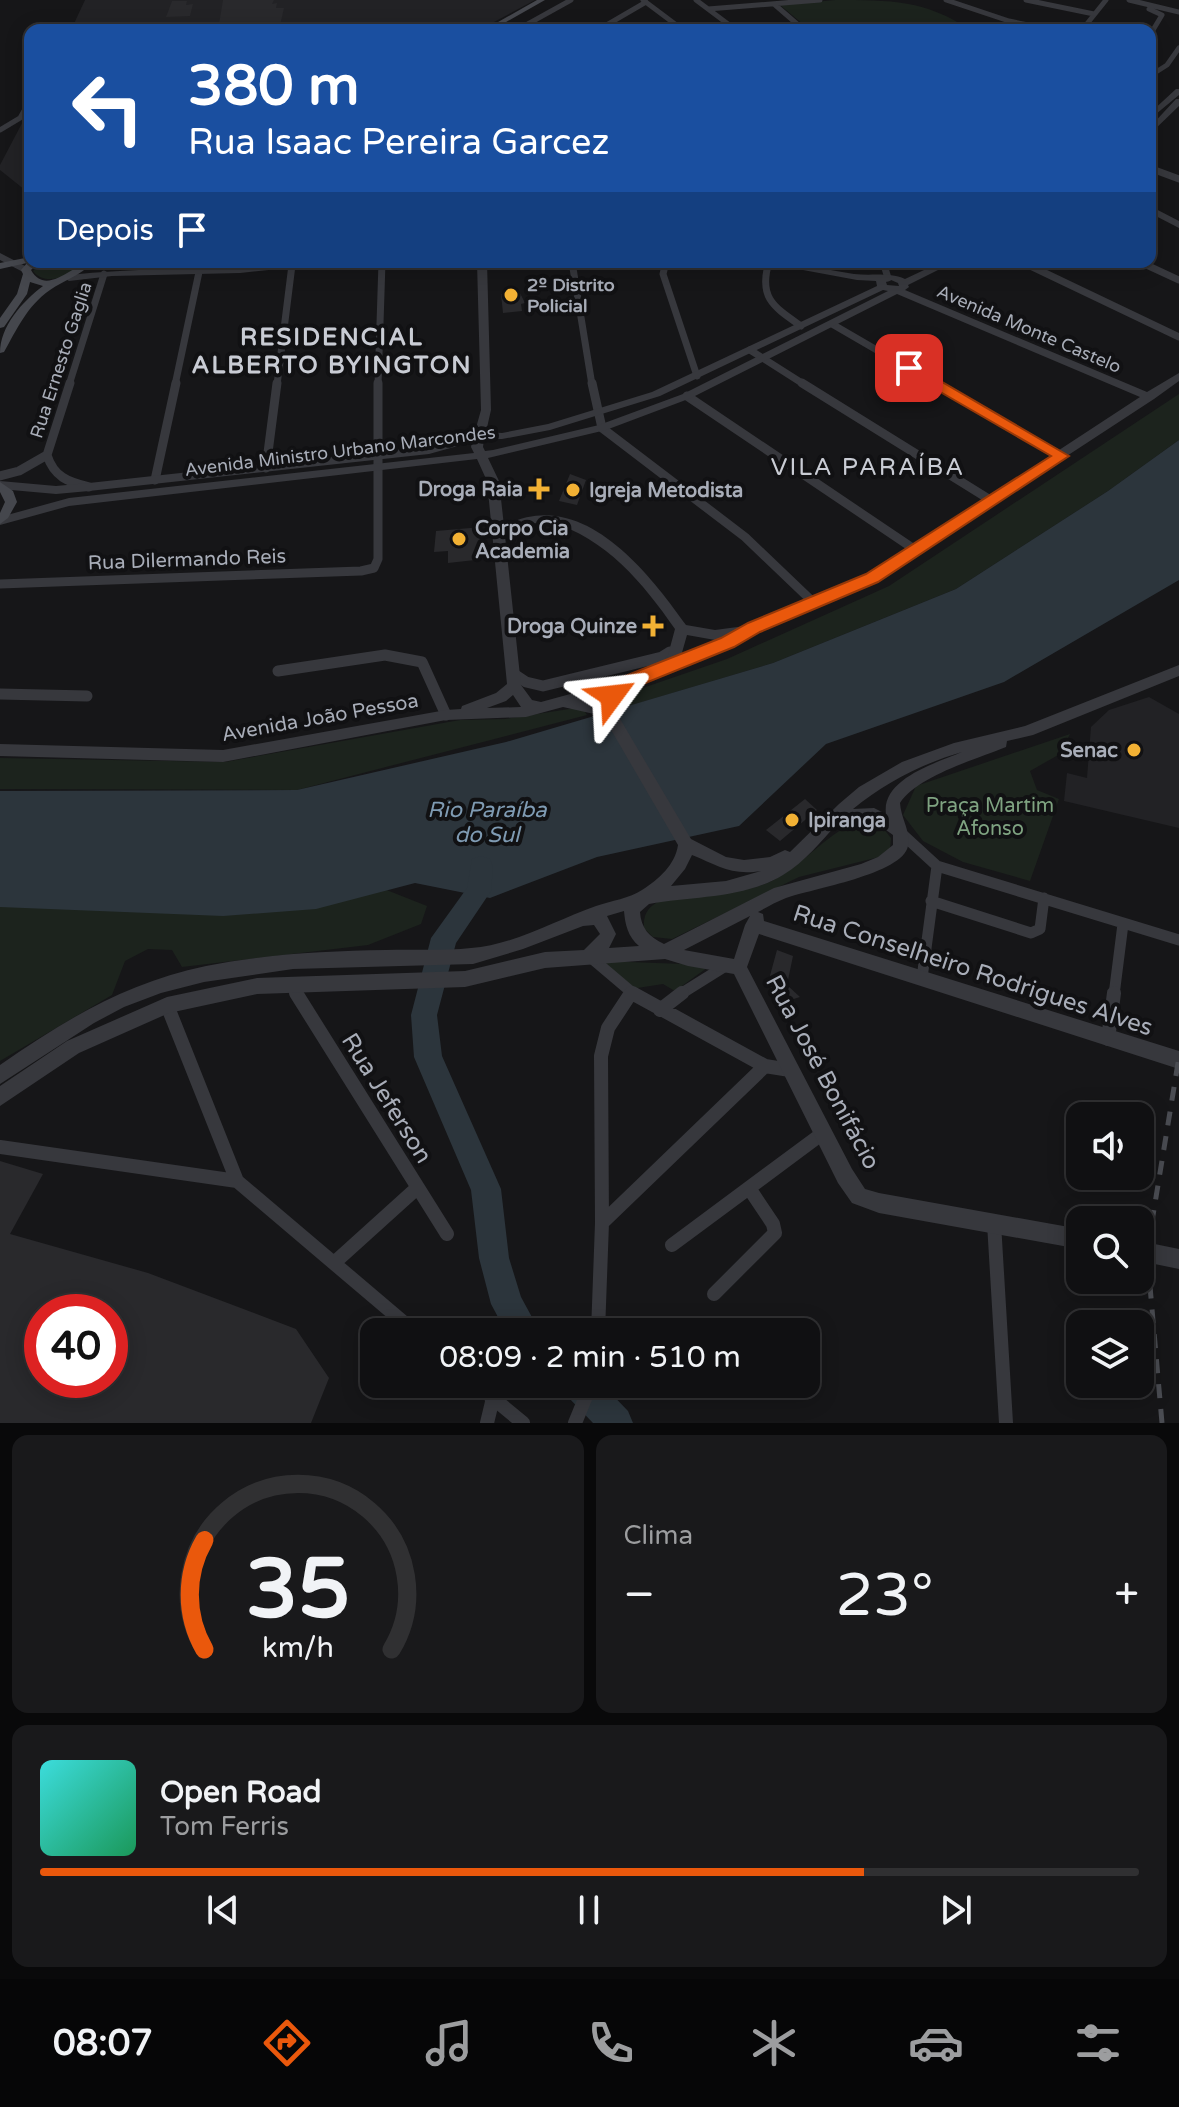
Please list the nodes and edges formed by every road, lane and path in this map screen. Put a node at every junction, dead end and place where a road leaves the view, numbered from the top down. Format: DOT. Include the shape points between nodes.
graph roads {
  1 [pos="542,0"];
  2 [pos="556,0"];
  3 [pos="571,0"];
  4 [pos="696,0"];
  5 [pos="820,0"];
  6 [pos="946,0"];
  7 [pos="1026,0"];
  8 [pos="1106,0"];
  9 [pos="1129,0"];
  10 [pos="644,1"];
  11 [pos="1142,3"];
  12 [pos="774,4"];
  13 [pos="633,9"];
  14 [pos="656,9"];
  15 [pos="708,9"];
  16 [pos="1179,12"];
  17 [pos="1094,14"];
  18 [pos="498,24"];
  19 [pos="513,24"];
  20 [pos="528,24"];
  21 [pos="608,24"];
  22 [pos="675,24"];
  23 [pos="728,24"];
  24 [pos="797,24"];
  25 [pos="1024,24"];
  26 [pos="1086,24"];
  27 [pos="1156,25"];
  28 [pos="1179,48"];
  29 [pos="1156,72"];
  30 [pos="1179,91"];
  31 [pos="1179,101"];
  32 [pos="24,111"];
  33 [pos="1156,112"];
  34 [pos="0,123"];
  35 [pos="11,126"];
  36 [pos="1156,126"];
  37 [pos="0,130"];
  38 [pos="1156,170"];
  39 [pos="1179,179"];
  40 [pos="1156,205"];
  41 [pos="1156,212"];
  42 [pos="1179,218"];
  43 [pos="1179,225"];
  44 [pos="0,255"];
  45 [pos="24,265"];
  46 [pos="4,267"];
  47 [pos="29,268"];
  48 [pos="30,268"];
  49 [pos="80,268"];
  50 [pos="94,268"];
  51 [pos="252,268"];
  52 [pos="292,268"];
  53 [pos="382,268"];
  54 [pos="482,268"];
  55 [pos="573,268"];
  56 [pos="664,268"];
  57 [pos="767,268"];
  58 [pos="809,268"];
  59 [pos="886,268"];
  60 [pos="920,268"];
  61 [pos="934,268"];
  62 [pos="1035,268"];
  63 [pos="1153,268"];
  64 [pos="199,272"];
  65 [pos="108,274"];
  66 [pos="64,280"];
  67 [pos="1179,280"];
  68 [pos="893,284"];
  69 [pos="832,324"];
  70 [pos="0,325"];
  71 [pos="801,326"];
  72 [pos="1179,337"];
  73 [pos="0,350"];
  74 [pos="750,350"];
  75 [pos="764,359"];
  76 [pos="697,376"];
  77 [pos="1179,376"];
  78 [pos="1154,394"];
  79 [pos="687,396"];
  80 [pos="486,410"];
  81 [pos="597,414"];
  82 [pos="602,428"];
  83 [pos="502,436"];
  84 [pos="481,438"];
  85 [pos="504,449"];
  86 [pos="481,454"];
  87 [pos="47,455"];
  88 [pos="1061,456"];
  89 [pos="376,462"];
  90 [pos="266,468"];
  91 [pos="0,476"];
  92 [pos="155,480"];
  93 [pos="493,481"];
  94 [pos="0,485"];
  95 [pos="89,487"];
  96 [pos="992,501"];
  97 [pos="495,503"];
  98 [pos="523,519"];
  99 [pos="0,520"];
  100 [pos="497,535"];
  101 [pos="917,551"];
  102 [pos="0,584"];
  103 [pos="813,602"];
  104 [pos="754,627"];
  105 [pos="682,629"];
  106 [pos="676,649"];
  107 [pos="665,669"];
  108 [pos="1179,670"];
  109 [pos="278,671"];
  110 [pos="514,680"];
  111 [pos="621,685"];
  112 [pos="0,694"];
  113 [pos="87,696"];
  114 [pos="560,702"];
  115 [pos="543,708"];
  116 [pos="609,713"];
  117 [pos="451,715"];
  118 [pos="1028,731"];
  119 [pos="0,750"];
  120 [pos="836,817"];
  121 [pos="901,833"];
  122 [pos="685,842"];
  123 [pos="803,849"];
  124 [pos="937,866"];
  125 [pos="1044,898"];
  126 [pos="768,899"];
  127 [pos="640,900"];
  128 [pos="931,901"];
  129 [pos="1123,924"];
  130 [pos="561,925"];
  131 [pos="753,925"];
  132 [pos="1179,940"];
  133 [pos="664,952"];
  134 [pos="589,956"];
  135 [pos="733,966"];
  136 [pos="922,978"];
  137 [pos="291,985"];
  138 [pos="631,992"];
  139 [pos="167,1005"];
  140 [pos="660,1010"];
  141 [pos="1108,1039"];
  142 [pos="1179,1060"];
  143 [pos="765,1066"];
  144 [pos="790,1070"];
  145 [pos="0,1075"];
  146 [pos="0,1097"];
  147 [pos="823,1133"];
  148 [pos="0,1147"];
  149 [pos="237,1181"];
  150 [pos="417,1188"];
  151 [pos="749,1188"];
  152 [pos="602,1223"];
  153 [pos="994,1223"];
  154 [pos="447,1234"];
  155 [pos="1066,1236"];
  156 [pos="672,1245"];
  157 [pos="1154,1254"];
  158 [pos="1179,1259"];
  159 [pos="334,1263"];
  160 [pos="714,1294"];
  161 [pos="399,1318"];
  162 [pos="599,1318"];
  163 [pos="493,1398"];
  164 [pos="586,1398"];
  165 [pos="487,1423"];
  166 [pos="523,1423"];
  167 [pos="575,1423"];
  168 [pos="1006,1423"];
  1 -- 18 [label="main road"];
  2 -- 19 [label="main road"];
  3 -- 20 [label="street"];
  4 -- 15 [label="street"];
  5 -- 12 [label="street"];
  6 -- 25 [label="street"];
  7 -- 17 [label="street"];
  8 -- 17 [label="street"];
  9 -- 11 [label="street"];
  10 -- 13 [label="street"];
  10 -- 14 [label="street"];
  11 -- 16 [label="street"];
  11 -- 27 [label="street" via="1162,15"];
  12 -- 15 [label="street"];
  12 -- 24 [label="street"];
  13 -- 14 [label="street"];
  13 -- 21 [label="street"];
  14 -- 22 [label="street"];
  15 -- 23 [label="street"];
  17 -- 26 [label="street"];
  28 -- 29 [label="street"];
  30 -- 33 [label="street"];
  31 -- 36 [label="street"];
  32 -- 35 [label="street"];
  34 -- 35 [label="street"];
  35 -- 37 [label="street"];
  38 -- 39 [label="street"];
  40 -- 42 [label="street"];
  41 -- 43 [label="street"];
  44 -- 45 [label="street"];
  44 -- 46 [label="street"];
  47 -- 70 [label="main road" via="22,294"];
  48 -- 66 [label="main road" via="40,282"];
  49 -- 66 [label="main road"];
  50 -- 65 [label="street"];
  51 -- 64 [label="street"];
  52 -- 90 [label="street"];
  53 -- 89 [label="street"];
  54 -- 80 [label="street"];
  55 -- 81 [label="street"];
  56 -- 76 [label="street"];
  57 -- 71 [label="street" via="763,292"];
  58 -- 68 [label="street, Avenida Monte Castelo"];
  59 -- 68 [label="street"];
  60 -- 68 [label="street, Avenida Ministro Urbano Marcondes"];
  61 -- 68 [label="street, Avenida Ministro Urbano Marcondes"];
  62 -- 72 [label="street"];
  63 -- 67 [label="street"];
  64 -- 65 [label="street"];
  64 -- 92 [label="street"];
  65 -- 66 [label="street"];
  65 -- 87 [label="street, Rua Ernesto Gaglia"];
  66 -- 73 [label="main road" via="35,296"];
  68 -- 69 [label="street, Avenida Ministro Urbano Marcondes"];
  68 -- 71 [label="street, Avenida Ministro Urbano Marcondes"];
  68 -- 78 [label="street, Avenida Monte Castelo"];
  69 -- 75 [label="street, Avenida Ministro Urbano Marcondes"];
  69 -- 88 [label="street"];
  71 -- 74 [label="street, Avenida Ministro Urbano Marcondes"];
  74 -- 75 [label="street"];
  74 -- 76 [label="street, Avenida Ministro Urbano Marcondes"];
  75 -- 79 [label="street, Avenida Ministro Urbano Marcondes"];
  75 -- 96 [label="street"];
  76 -- 81 [label="street, Avenida Ministro Urbano Marcondes"];
  77 -- 78 [label="street"];
  78 -- 88 [label="street"];
  79 -- 82 [label="street, Avenida Ministro Urbano Marcondes"];
  79 -- 101 [label="street"];
  80 -- 83 [label="street"];
  80 -- 84 [label="street"];
  81 -- 82 [label="street"];
  81 -- 83 [label="street, Avenida Ministro Urbano Marcondes"];
  82 -- 85 [label="street, Avenida Ministro Urbano Marcondes"];
  82 -- 103 [label="street" via="745,537"];
  83 -- 84 [label="street, Avenida Ministro Urbano Marcondes"];
  83 -- 85 [label="street"];
  84 -- 86 [label="street"];
  84 -- 89 [label="street, Avenida Ministro Urbano Marcondes"];
  85 -- 86 [label="street, Avenida Ministro Urbano Marcondes"];
  85 -- 93 [label="street"];
  86 -- 89 [label="street, Avenida Ministro Urbano Marcondes"];
  86 -- 93 [label="street"];
  87 -- 91 [label="street"];
  87 -- 95 [label="street" via="54,474"];
  88 -- 96 [label="street"];
  89 -- 90 [label="street, Avenida Ministro Urbano Marcondes"];
  89 -- 99 [label="street, Avenida Ministro Urbano Marcondes" via="69,502"];
  89 -- 102 [label="street, Rua Dilermando Reis" via="374,568"];
  90 -- 92 [label="street, Avenida Ministro Urbano Marcondes"];
  92 -- 95 [label="street, Avenida Ministro Urbano Marcondes"];
  93 -- 97 [label="street"];
  94 -- 95 [label="street, Avenida Ministro Urbano Marcondes"];
  94 -- 99 [label="main road" via="12,500"];
  96 -- 101 [label="street"];
  97 -- 98 [label="street"];
  97 -- 100 [label="street"];
  98 -- 100 [label="street"];
  98 -- 105 [label="street" via="553,518 590,533 655,589"];
  100 -- 110 [label="street"];
  101 -- 103 [label="street" via="872,578"];
  103 -- 104 [label="street"];
  104 -- 105 [label="street" via="715,635"];
  104 -- 107 [label="street, Avenida João Pessoa"];
  105 -- 106 [label="street"];
  106 -- 107 [label="street"];
  106 -- 110 [label="street" via="543,686"];
  107 -- 111 [label="street, Avenida João Pessoa"];
  108 -- 118 [label="street"];
  109 -- 117 [label="street" via="385,655 422,662"];
  110 -- 115 [label="street" via="527,704"];
  110 -- 117 [label="street, Avenida João Pessoa" via="501,697"];
  111 -- 114 [label="street, Avenida João Pessoa"];
  111 -- 116 [label="street"];
  112 -- 113 [label="street"];
  114 -- 115 [label="street, Avenida João Pessoa"];
  114 -- 116 [label="street"];
  115 -- 117 [label="street, Avenida João Pessoa"];
  116 -- 122 [label="street"];
  117 -- 119 [label="street, Avenida João Pessoa" via="223,756"];
  118 -- 120 [label="street" via="922,758 891,774"];
  118 -- 121 [label="street" via="904,786 893,813"];
  120 -- 121 [label="street" via="874,814"];
  120 -- 123 [label="street"];
  121 -- 124 [label="street"];
  121 -- 126 [label="street" via="900,848 883,862"];
  122 -- 123 [label="street" via="723,863 744,867 772,863"];
  122 -- 127 [label="street" via="686,858 676,872"];
  123 -- 127 [label="street" via="749,883"];
  124 -- 125 [label="street"];
  124 -- 128 [label="street"];
  125 -- 128 [label="street" via="1040,929 1031,933"];
  125 -- 129 [label="street"];
  126 -- 131 [label="street"];
  126 -- 133 [label="street"];
  127 -- 130 [label="street"];
  127 -- 133 [label="street" via="632,909 634,933"];
  128 -- 136 [label="street"];
  129 -- 132 [label="street"];
  129 -- 141 [label="street"];
  130 -- 134 [label="street" via="592,916 601,920 608,934"];
  130 -- 145 [label="street" via="473,956 228,968 119,1002"];
  131 -- 135 [label="street"];
  131 -- 136 [label="street, Rua Conselheiro Rodrigues Alves"];
  133 -- 134 [label="street"];
  133 -- 135 [label="street"];
  134 -- 137 [label="street" via="545,960 465,979"];
  134 -- 138 [label="street"];
  135 -- 140 [label="street"];
  135 -- 144 [label="street, Rua José Bonifácio"];
  136 -- 141 [label="street, Rua Conselheiro Rodrigues Alves"];
  137 -- 139 [label="street" via="217,992"];
  137 -- 150 [label="street, Rua Jeferson"];
  138 -- 140 [label="street"];
  138 -- 152 [label="street" via="608,1028 601,1056"];
  139 -- 146 [label="street" via="73,1047"];
  139 -- 149 [label="street"];
  140 -- 143 [label="street"];
  141 -- 142 [label="street, Rua Conselheiro Rodrigues Alves"];
  143 -- 144 [label="street"];
  143 -- 152 [label="street"];
  144 -- 147 [label="street, Rua José Bonifácio"];
  147 -- 151 [label="street"];
  147 -- 153 [label="street, Rua José Bonifácio" via="859,1196"];
  148 -- 149 [label="street"];
  149 -- 159 [label="street"];
  150 -- 154 [label="street, Rua Jeferson"];
  150 -- 159 [label="street"];
  151 -- 156 [label="street"];
  151 -- 160 [label="street" via="775,1233"];
  152 -- 162 [label="street"];
  153 -- 155 [label="street, Rua José Bonifácio"];
  153 -- 168 [label="street"];
  157 -- 158 [label="street"];
  159 -- 161 [label="street"];
  163 -- 165 [label="street"];
  163 -- 166 [label="street"];
  164 -- 167 [label="street"];
}
